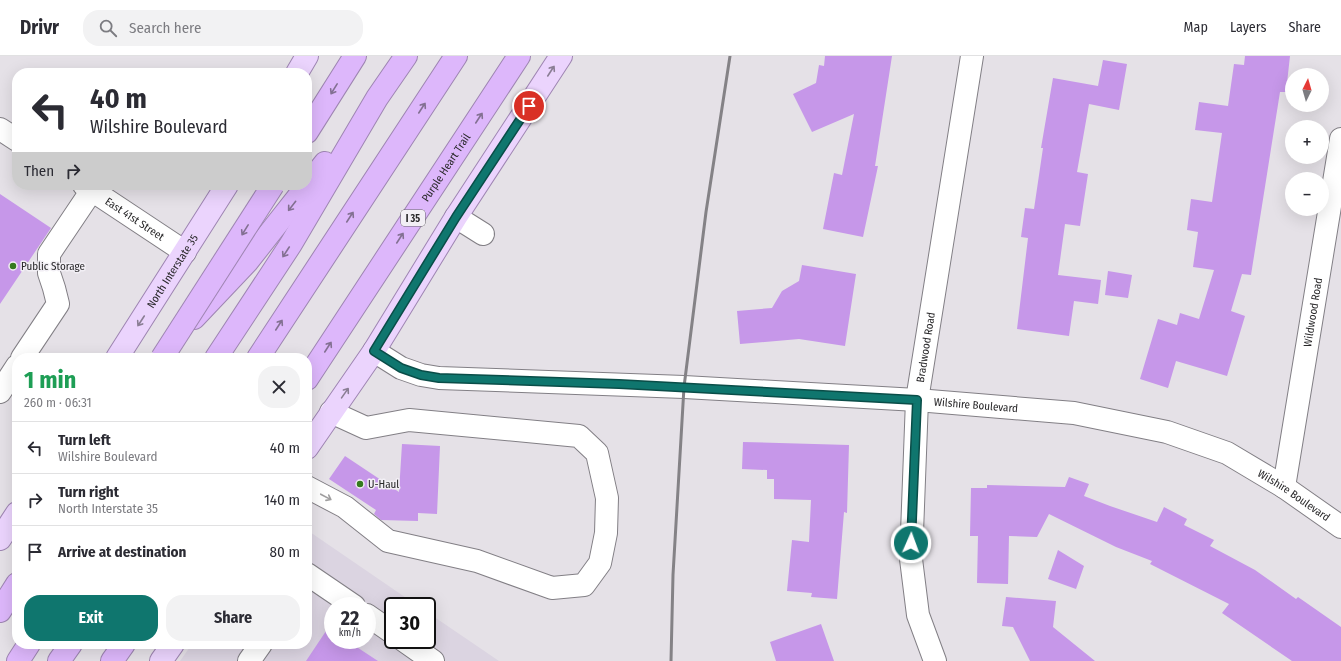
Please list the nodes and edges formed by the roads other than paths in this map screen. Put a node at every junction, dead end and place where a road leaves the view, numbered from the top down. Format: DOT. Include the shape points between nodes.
graph roads {
  1 [pos="307,56"];
  2 [pos="355,56"];
  3 [pos="406,56"];
  4 [pos="456,56"];
  5 [pos="519,56"];
  6 [pos="561,56"];
  7 [pos="972,56"];
  8 [pos="300,68"];
  9 [pos="377,98"];
  10 [pos="312,124"];
  11 [pos="0,129"];
  12 [pos="12,137"];
  13 [pos="1341,139"];
  14 [pos="312,180"];
  15 [pos="87,190"];
  16 [pos="91,190"];
  17 [pos="224,190"];
  18 [pos="270,190"];
  19 [pos="304,190"];
  20 [pos="456,217"];
  21 [pos="483,234"];
  22 [pos="185,252"];
  23 [pos="374,351"];
  24 [pos="25,353"];
  25 [pos="120,353"];
  26 [pos="161,353"];
  27 [pos="165,353"];
  28 [pos="219,353"];
  29 [pos="261,353"];
  30 [pos="312,371"];
  31 [pos="12,374"];
  32 [pos="0,392"];
  33 [pos="917,400"];
  34 [pos="331,412"];
  35 [pos="312,440"];
  36 [pos="1284,487"];
  37 [pos="312,490"];
  38 [pos="12,521"];
  39 [pos="1341,527"];
  40 [pos="0,539"];
  41 [pos="312,578"];
  42 [pos="12,592"];
  43 [pos="340,597"];
  44 [pos="0,611"];
  45 [pos="26,649"];
  46 [pos="67,649"];
  47 [pos="120,649"];
  48 [pos="169,649"];
  49 [pos="257,649"];
  50 [pos="416,649"];
  51 [pos="18,661"];
  52 [pos="59,661"];
  53 [pos="112,661"];
  54 [pos="161,661"];
  55 [pos="249,661"];
  56 [pos="433,661"];
  57 [pos="936,661"];
  1 -- 8 [label="main road"];
  2 -- 10 [label="highway, one-way"];
  3 -- 9 [label="highway"];
  29 -- 4 [label="highway, one-way"];
  30 -- 5 [label="highway, Purple Heart Trail / I 35, one-way"];
  20 -- 6 [label="main road, one-way"];
  7 -- 33 [label="street, Bradwood Road"];
  9 -- 14 [label="highway, one-way"];
  9 -- 28 [label="highway, one-way" via="291,244"];
  11 -- 12 [label="street"];
  13 -- 36 [label="street, Wildwood Road"];
  15 -- 24 [label="street" via="49,254 49,273 58,304"];
  16 -- 22 [label="street, East 41st Street"];
  17 -- 22 [label="main road, North Interstate 35"];
  18 -- 27 [label="highway, one-way, bridge"];
  19 -- 26 [label="highway, one-way" via="247,262"];
  20 -- 21 [label="street"];
  20 -- 23 [label="main road"];
  22 -- 25 [label="main road, North Interstate 35, one-way"];
  23 -- 33 [label="street, Wilshire Boulevard" via="401,368 439,378 619,384"];
  34 -- 23 [label="main road, one-way"];
  31 -- 32 [label="street"];
  33 -- 36 [label="street, Wilshire Boulevard" via="1074,412 1167,432 1227,453"];
  33 -- 57 [label="street, Bradwood Road" via="911,559 918,616"];
  34 -- 35 [label="main road"];
  37 -- 34 [label="street, one-way" via="345,507 388,541 477,561 552,588 584,585 600,563 606,533 607,498 597,453 580,436 409,420 366,428"];
  36 -- 39 [label="street, Wilshire Boulevard"];
  38 -- 40 [label="main road"];
  41 -- 43 [label="street"];
  42 -- 44 [label="highway"];
  45 -- 51 [label="highway"];
  46 -- 52 [label="highway"];
  47 -- 53 [label="highway"];
  48 -- 54 [label="main road"];
  49 -- 55 [label="street"];
  50 -- 56 [label="street"];
}
